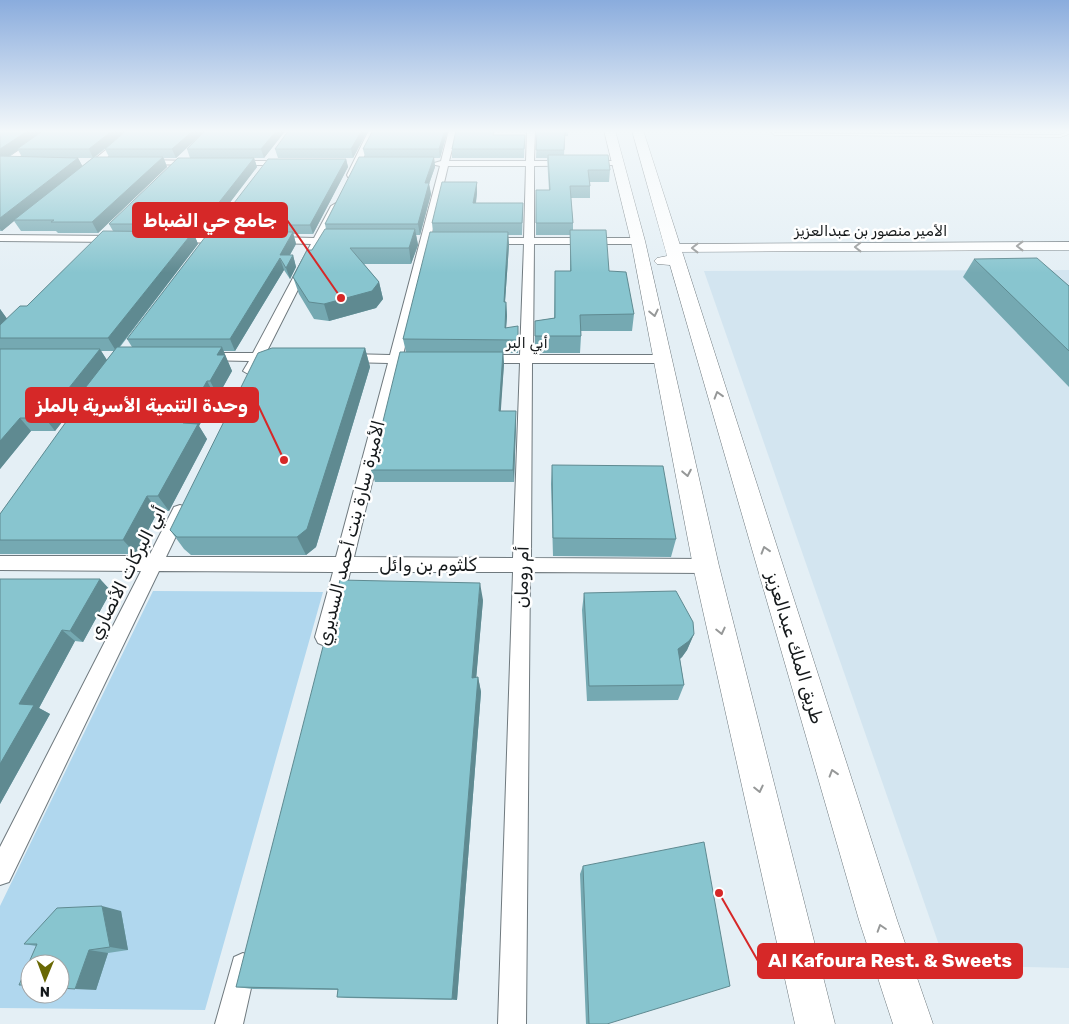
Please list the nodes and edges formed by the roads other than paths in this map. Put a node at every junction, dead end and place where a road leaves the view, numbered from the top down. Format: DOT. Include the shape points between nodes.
graph roads {
  1 [pos="349,178"];
  2 [pos="441,178"];
  3 [pos="530,178"];
  4 [pos="621,178"];
  5 [pos="651,178"];
  6 [pos="221,225"];
  7 [pos="17,226"];
  8 [pos="105,235"];
  9 [pos="2,238"];
  10 [pos="131,239"];
  11 [pos="161,240"];
  12 [pos="210,240"];
  13 [pos="240,240"];
  14 [pos="269,240"];
  15 [pos="319,240"];
  16 [pos="338,240"];
  17 [pos="472,241"];
  18 [pos="528,241"];
  19 [pos="912,247"];
  20 [pos="1068,250"];
  21 [pos="88,252"];
  22 [pos="198,256"];
  23 [pos="642,258"];
  24 [pos="923,259"];
  25 [pos="676,260"];
  26 [pos="189,357"];
  27 [pos="257,357"];
  28 [pos="277,358"];
  29 [pos="336,358"];
  30 [pos="395,358"];
  31 [pos="414,359"];
  32 [pos="470,359"];
  33 [pos="664,359"];
  34 [pos="526,360"];
  35 [pos="244,383"];
  36 [pos="188,495"];
  37 [pos="0,563"];
  38 [pos="154,564"];
  39 [pos="343,565"];
  40 [pos="522,566"];
  41 [pos="706,566"];
  42 [pos="322,651"];
  43 [pos="0,873"];
  44 [pos="248,948"];
  45 [pos="229,1024"];
  46 [pos="512,1024"];
  47 [pos="816,1024"];
  48 [pos="912,1024"];
  1 -- 15 [label="street"];
  2 -- 30 [label="street, الأميرة سارة بنت أحمد السديري"];
  3 -- 18 [label="street, أم رومان"];
  4 -- 23 [label="main road"];
  5 -- 25 [label="main road, طريق الملك عبدالعزيز"];
  6 -- 12 [label="street"];
  7 -- 9 [label="street"];
  8 -- 9 [label="street"];
  8 -- 10 [label="street"];
  8 -- 21 [label="street"];
  11 -- 12 [label="street"];
  12 -- 13 [label="street"];
  12 -- 22 [label="street"];
  14 -- 15 [label="street"];
  15 -- 16 [label="street"];
  15 -- 27 [label="street"];
  17 -- 18 [label="street"];
  18 -- 23 [label="street"];
  18 -- 34 [label="street, أم رومان"];
  20 -- 19 [label="street, الأمير منصور بن عبدالعزيز, one-way"];
  19 -- 24 [label="street"];
  19 -- 25 [label="street, الأمير منصور بن عبدالعزيز, one-way"];
  20 -- 24 [label="street, الأمير منصور بن عبدالعزيز"];
  23 -- 25 [label="main road"];
  23 -- 33 [label="main road, one-way"];
  24 -- 25 [label="street, الأمير منصور بن عبدالعزيز"];
  48 -- 25 [label="main road, طريق الملك عبدالعزيز, one-way"];
  26 -- 27 [label="street"];
  27 -- 28 [label="street"];
  27 -- 35 [label="street"];
  29 -- 30 [label="street"];
  30 -- 31 [label="street"];
  30 -- 39 [label="street, الأميرة سارة بنت أحمد السديري"];
  32 -- 34 [label="street, أبي البر"];
  33 -- 34 [label="street, أبي البر"];
  33 -- 41 [label="main road, one-way"];
  34 -- 40 [label="street, أم رومان"];
  36 -- 38 [label="street, أبي البركات الأنصاري"];
  37 -- 38 [label="street, كلثوم بن وائل"];
  38 -- 39 [label="street, كلثوم بن وائل"];
  38 -- 43 [label="street, أبي البركات الأنصاري"];
  39 -- 40 [label="street, كلثوم بن وائل"];
  39 -- 42 [label="street, الأميرة سارة بنت أحمد السديري"];
  40 -- 41 [label="street, كلثوم بن وائل"];
  40 -- 46 [label="street, أم رومان"];
  41 -- 47 [label="main road, one-way"];
  44 -- 45 [label="street"];
}
